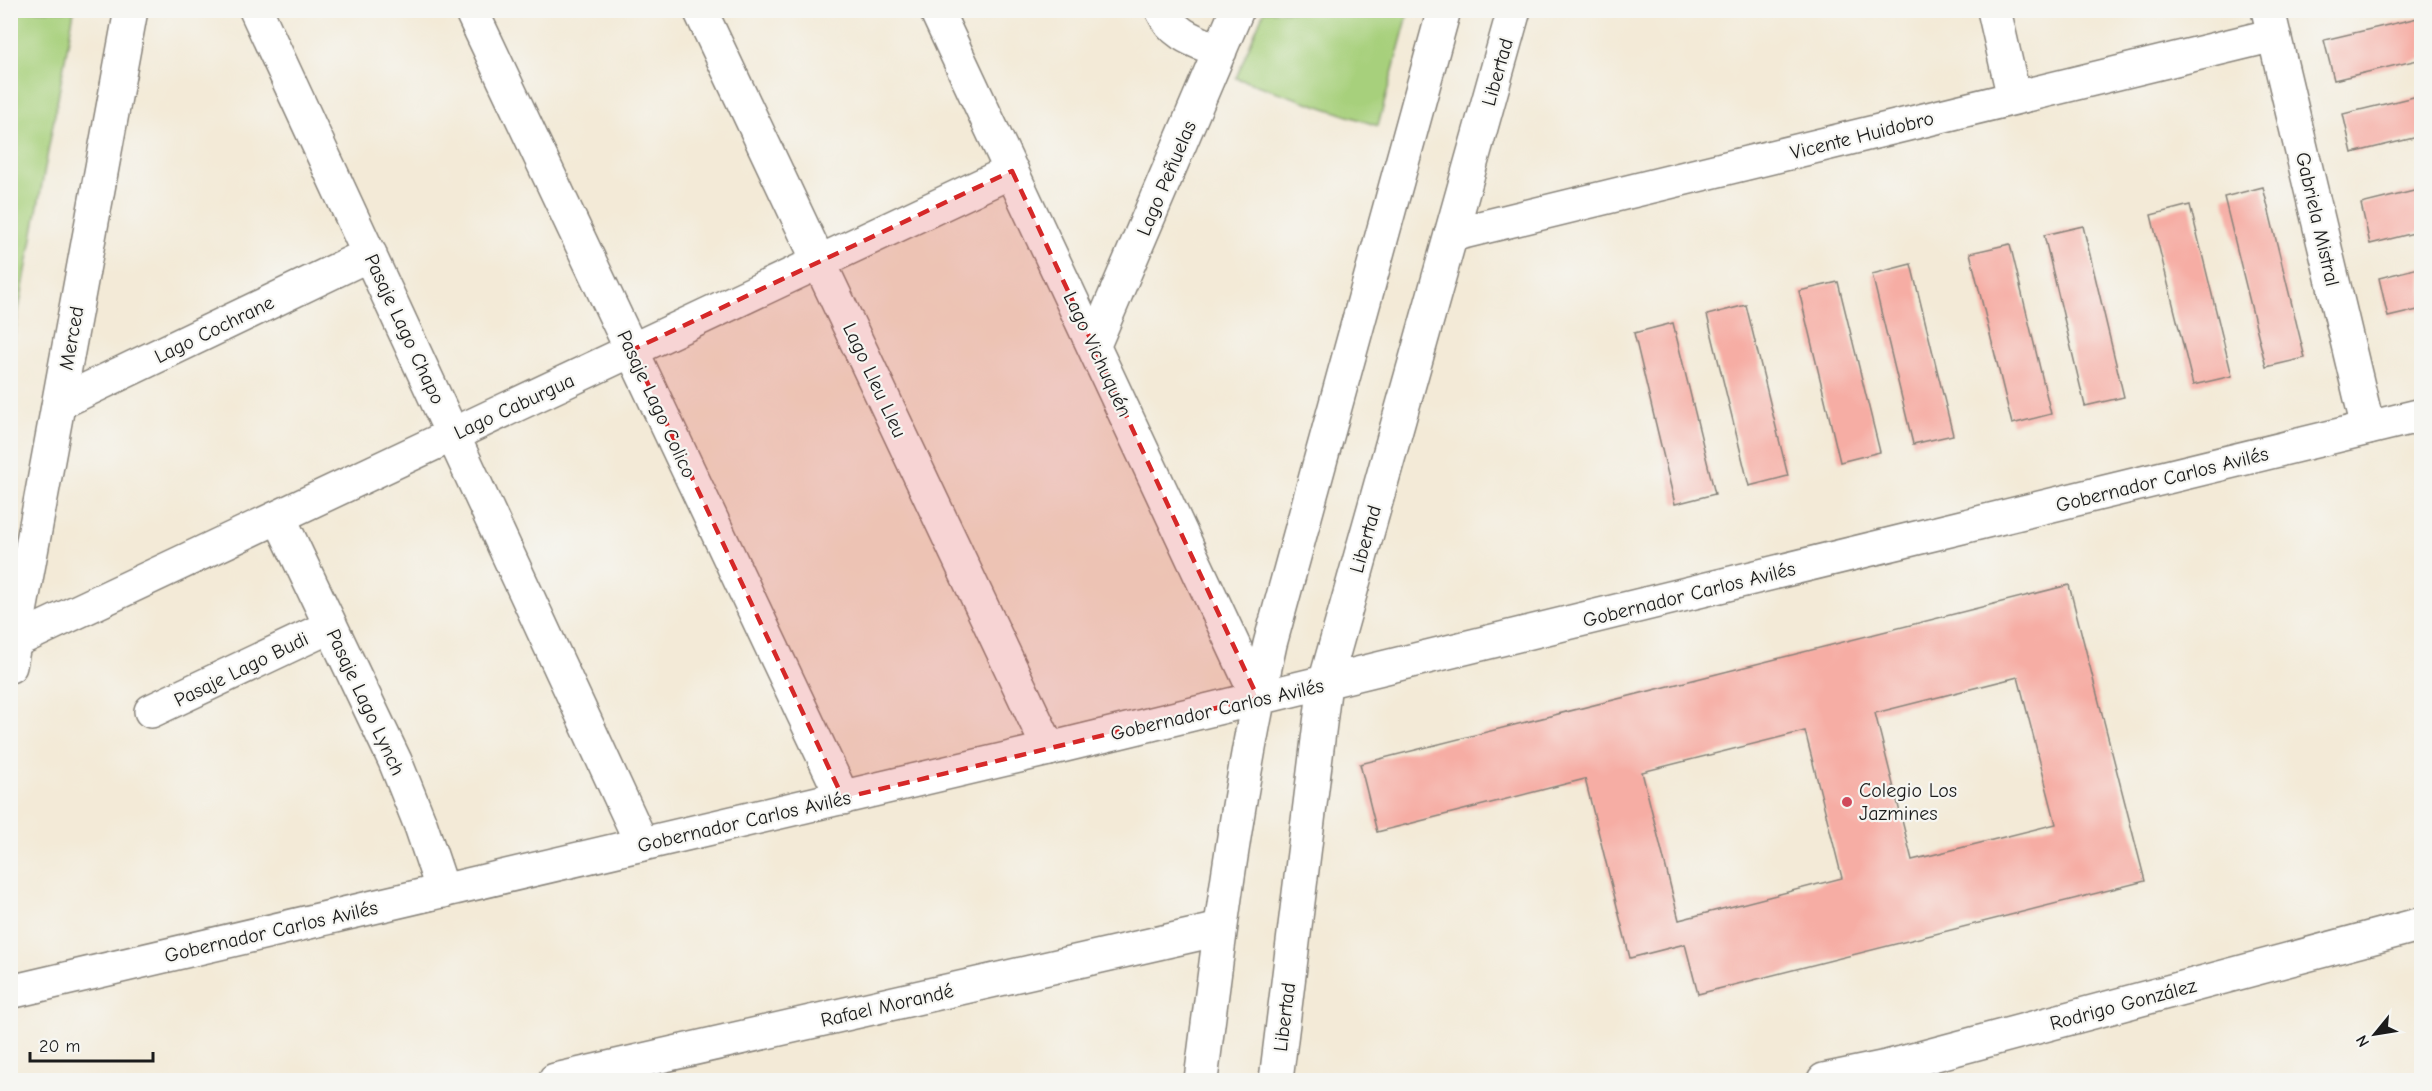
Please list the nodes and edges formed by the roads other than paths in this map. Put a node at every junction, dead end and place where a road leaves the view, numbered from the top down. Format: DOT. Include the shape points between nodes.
graph roads {
  1 [pos="131,10"];
  2 [pos="256,10"];
  3 [pos="471,10"];
  4 [pos="700,10"];
  5 [pos="936,10"];
  6 [pos="1162,10"];
  7 [pos="1238,10"];
  8 [pos="1444,10"];
  9 [pos="1515,10"];
  10 [pos="1994,10"];
  11 [pos="2271,23"];
  12 [pos="1220,51"];
  13 [pos="2014,98"];
  14 [pos="1012,171"];
  15 [pos="1451,235"];
  16 [pos="370,254"];
  17 [pos="819,262"];
  18 [pos="1094,345"];
  19 [pos="632,350"];
  20 [pos="59,403"];
  21 [pos="2421,415"];
  22 [pos="2368,428"];
  23 [pos="454,435"];
  24 [pos="279,517"];
  25 [pos="331,626"];
  26 [pos="13,653"];
  27 [pos="1325,683"];
  28 [pos="1258,698"];
  29 [pos="151,711"];
  30 [pos="1049,749"];
  31 [pos="843,798"];
  32 [pos="642,844"];
  33 [pos="443,891"];
  34 [pos="2421,924"];
  35 [pos="1220,929"];
  36 [pos="10,992"];
  37 [pos="1887,1074"];
  38 [pos="555,1080"];
  39 [pos="1200,1080"];
  40 [pos="1276,1080"];
  41 [pos="1824,1080"];
  1 -- 20 [label="street, Merced"];
  2 -- 16 [label="street, Pasaje Lago Chapo"];
  3 -- 19 [label="street, Pasaje Lago Colico"];
  4 -- 17 [label="street, Lago Lleu Lleu"];
  5 -- 14 [label="street, Lago Vichuquén"];
  6 -- 12 [label="street" via="1173,29"];
  7 -- 12 [label="street, Lago Peñuelas"];
  8 -- 28 [label="street" via="1283,592"];
  9 -- 15 [label="street, Libertad"];
  10 -- 13 [label="street"];
  11 -- 13 [label="street, Vicente Huidobro"];
  11 -- 22 [label="street, Gabriela Mistral"];
  12 -- 18 [label="street, Lago Peñuelas"];
  13 -- 15 [label="street, Vicente Huidobro"];
  14 -- 17 [label="street, Lago Caburgua"];
  14 -- 18 [label="street, Lago Vichuquén"];
  15 -- 27 [label="street, Libertad"];
  16 -- 20 [label="street, Lago Cochrane"];
  16 -- 23 [label="street, Pasaje Lago Chapo"];
  17 -- 19 [label="street, Lago Caburgua"];
  17 -- 30 [label="street, Lago Lleu Lleu"];
  18 -- 28 [label="street, Lago Vichuquén"];
  19 -- 23 [label="street, Lago Caburgua"];
  19 -- 31 [label="street, Pasaje Lago Colico"];
  20 -- 26 [label="street, Merced"];
  21 -- 22 [label="street, Gobernador Carlos Avilés"];
  22 -- 27 [label="street, Gobernador Carlos Avilés"];
  23 -- 24 [label="street, Lago Caburgua"];
  23 -- 32 [label="street, Pasaje Lago Chapo"];
  24 -- 25 [label="street, Pasaje Lago Lynch"];
  24 -- 26 [label="street, Lago Caburgua"];
  25 -- 29 [label="street, Pasaje Lago Budi"];
  25 -- 33 [label="street, Pasaje Lago Lynch" via="410,795"];
  27 -- 28 [label="street, Gobernador Carlos Avilés"];
  27 -- 40 [label="street, Libertad"];
  28 -- 30 [label="street, Gobernador Carlos Avilés"];
  28 -- 35 [label="street"];
  30 -- 31 [label="street, Gobernador Carlos Avilés"];
  31 -- 32 [label="street, Gobernador Carlos Avilés"];
  32 -- 33 [label="street, Gobernador Carlos Avilés"];
  33 -- 36 [label="street, Gobernador Carlos Avilés"];
  34 -- 37 [label="street, Rodrigo González"];
  35 -- 38 [label="street, Rafael Morandé"];
  35 -- 39 [label="street"];
  37 -- 41 [label="street, Rodrigo González"];
}
